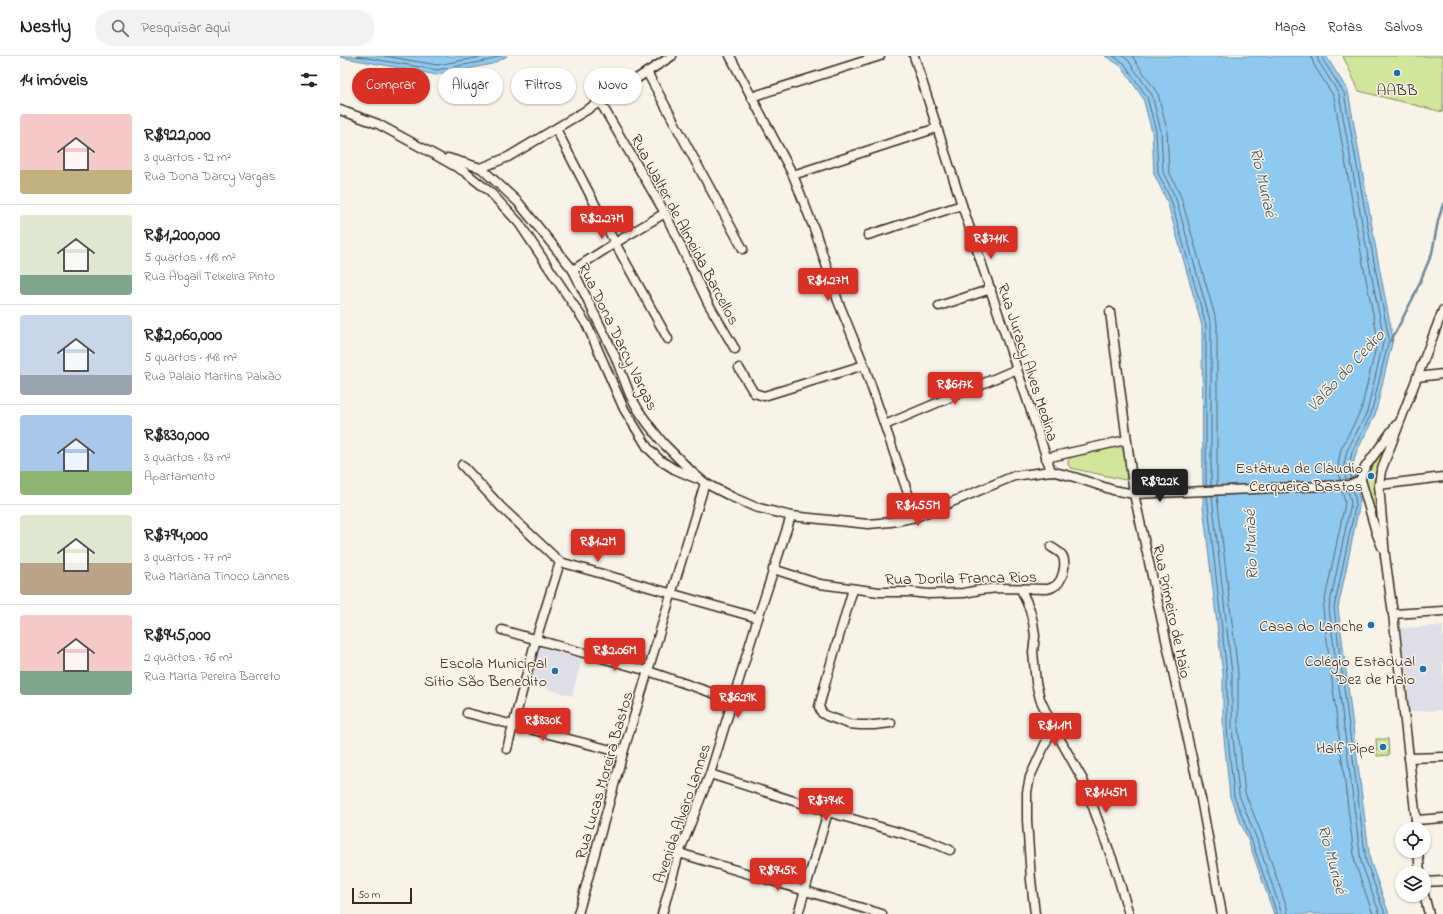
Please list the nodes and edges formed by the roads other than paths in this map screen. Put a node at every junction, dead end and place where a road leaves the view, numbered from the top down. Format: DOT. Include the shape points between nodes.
graph roads {
  1 [pos="672,56"];
  2 [pos="730,56"];
  3 [pos="880,56"];
  4 [pos="914,56"];
  5 [pos="647,72"];
  6 [pos="642,75"];
  7 [pos="751,97"];
  8 [pos="597,104"];
  9 [pos="601,104"];
  10 [pos="340,110"];
  11 [pos="937,128"];
  12 [pos="556,130"];
  13 [pos="437,156"];
  14 [pos="481,168"];
  15 [pos="793,175"];
  16 [pos="962,206"];
  17 [pos="665,213"];
  18 [pos="868,235"];
  19 [pos="615,243"];
  20 [pos="743,249"];
  21 [pos="573,270"];
  22 [pos="991,289"];
  23 [pos="939,306"];
  24 [pos="1443,310"];
  25 [pos="1110,312"];
  26 [pos="668,338"];
  27 [pos="735,349"];
  28 [pos="864,365"];
  29 [pos="739,368"];
  30 [pos="1017,369"];
  31 [pos="1443,374"];
  32 [pos="1417,377"];
  33 [pos="1402,416"];
  34 [pos="885,425"];
  35 [pos="1126,440"];
  36 [pos="1046,458"];
  37 [pos="462,465"];
  38 [pos="1051,471"];
  39 [pos="1443,477"];
  40 [pos="1361,480"];
  41 [pos="705,483"];
  42 [pos="1379,485"];
  43 [pos="1134,494"];
  44 [pos="791,516"];
  45 [pos="916,517"];
  46 [pos="1051,547"];
  47 [pos="1385,556"];
  48 [pos="560,562"];
  49 [pos="774,570"];
  50 [pos="853,589"];
  51 [pos="1021,589"];
  52 [pos="670,594"];
  53 [pos="1443,611"];
  54 [pos="1394,614"];
  55 [pos="758,618"];
  56 [pos="502,630"];
  57 [pos="536,639"];
  58 [pos="648,671"];
  59 [pos="733,700"];
  60 [pos="467,713"];
  61 [pos="891,723"];
  62 [pos="514,725"];
  63 [pos="1052,727"];
  64 [pos="507,749"];
  65 [pos="623,753"];
  66 [pos="1443,757"];
  67 [pos="1408,758"];
  68 [pos="710,774"];
  69 [pos="828,812"];
  70 [pos="1443,818"];
  71 [pos="1416,820"];
  72 [pos="950,850"];
  73 [pos="679,853"];
  74 [pos="1443,881"];
  75 [pos="1431,882"];
  76 [pos="805,890"];
  77 [pos="1425,902"];
  78 [pos="578,914"];
  79 [pos="662,914"];
  80 [pos="798,914"];
  81 [pos="882,914"];
  82 [pos="1035,914"];
  83 [pos="1130,914"];
  84 [pos="1222,914"];
  85 [pos="1428,914"];
  1 -- 5 [label="street"];
  2 -- 7 [label="street"];
  3 -- 7 [label="street"];
  4 -- 11 [label="street, Rua Juracy Alves Medina"];
  5 -- 6 [label="street"];
  5 -- 20 [label="street"];
  7 -- 15 [label="street"];
  8 -- 12 [label="street"];
  9 -- 17 [label="street, Rua Walter de Almeida Barcellos"];
  10 -- 13 [label="street" via="378,124"];
  11 -- 15 [label="street"];
  11 -- 16 [label="street, Rua Juracy Alves Medina"];
  12 -- 14 [label="street" via="508,157"];
  12 -- 19 [label="street"];
  13 -- 14 [label="street"];
  13 -- 41 [label="street" via="490,192 519,223 587,325 624,409 648,448 674,469"];
  14 -- 21 [label="street, Rua Dona Darcy Vargas" via="518,202"];
  15 -- 28 [label="street"];
  16 -- 18 [label="street"];
  16 -- 22 [label="street, Rua Juracy Alves Medina"];
  17 -- 19 [label="street"];
  17 -- 27 [label="street, Rua Walter de Almeida Barcellos" via="708,303"];
  19 -- 21 [label="street"];
  19 -- 26 [label="street"];
  21 -- 41 [label="street, Rua Dona Darcy Vargas" via="639,411 662,443"];
  22 -- 23 [label="street"];
  22 -- 30 [label="street, Rua Juracy Alves Medina"];
  24 -- 32 [label="street"];
  25 -- 35 [label="street, Rua Primeiro de Maio"];
  28 -- 29 [label="street" via="764,396 754,393"];
  28 -- 34 [label="street"];
  30 -- 34 [label="street"];
  30 -- 36 [label="street, Rua Juracy Alves Medina"];
  31 -- 32 [label="street"];
  32 -- 33 [label="street"];
  33 -- 40 [label="street" via="1366,466"];
  33 -- 42 [label="street" via="1381,471"];
  34 -- 45 [label="street"];
  35 -- 36 [label="street"];
  35 -- 43 [label="street, Rua Primeiro de Maio"];
  36 -- 38 [label="street, Rua Juracy Alves Medina"];
  37 -- 48 [label="street" via="501,507"];
  38 -- 43 [label="street, Rua Dona Darcy Vargas"];
  38 -- 45 [label="street, Rua Dona Darcy Vargas" via="1014,476"];
  39 -- 42 [label="street"];
  40 -- 43 [label="street, Rua Dona Darcy Vargas" via="1349,485"];
  40 -- 47 [label="street"];
  41 -- 44 [label="street, Rua Dona Darcy Vargas" via="755,507"];
  41 -- 52 [label="street, Rua Lucas Moreira Bastos"];
  42 -- 47 [label="street"];
  43 -- 84 [label="street, Rua Primeiro de Maio" via="1201,799"];
  44 -- 45 [label="street, Rua Dona Darcy Vargas" via="868,524"];
  44 -- 49 [label="street, Avenida Alvaro Lannes"];
  46 -- 51 [label="street, Rua Dorila Franca Rios" via="1062,554 1064,562 1058,584 1047,589"];
  47 -- 54 [label="street"];
  48 -- 52 [label="street"];
  48 -- 57 [label="street"];
  49 -- 50 [label="street, Rua Dorila Franca Rios" via="820,584"];
  49 -- 55 [label="street, Avenida Alvaro Lannes"];
  50 -- 51 [label="street, Rua Dorila Franca Rios" via="928,594 964,593 999,588"];
  50 -- 61 [label="street" via="819,707 827,716 849,724"];
  51 -- 63 [label="street" via="1033,622 1036,683"];
  52 -- 55 [label="street"];
  52 -- 58 [label="street, Rua Lucas Moreira Bastos"];
  53 -- 54 [label="street"];
  54 -- 67 [label="street"];
  55 -- 59 [label="street, Avenida Alvaro Lannes"];
  56 -- 57 [label="street"];
  57 -- 58 [label="street"];
  57 -- 62 [label="street"];
  58 -- 59 [label="street"];
  58 -- 65 [label="street, Rua Lucas Moreira Bastos"];
  59 -- 68 [label="street, Avenida Alvaro Lannes"];
  60 -- 62 [label="street"];
  62 -- 64 [label="street"];
  62 -- 65 [label="street"];
  63 -- 82 [label="street" via="1030,777 1027,792"];
  63 -- 83 [label="street" via="1083,780"];
  65 -- 78 [label="street, Rua Lucas Moreira Bastos"];
  66 -- 67 [label="street"];
  67 -- 71 [label="street"];
  68 -- 69 [label="street"];
  68 -- 73 [label="street, Avenida Alvaro Lannes"];
  69 -- 72 [label="street" via="929,841"];
  69 -- 76 [label="street"];
  70 -- 71 [label="street"];
  73 -- 76 [label="street"];
  73 -- 79 [label="street, Avenida Alvaro Lannes"];
  74 -- 75 [label="street"];
  76 -- 80 [label="street"];
  76 -- 81 [label="street"];
  77 -- 85 [label="street"];
}
